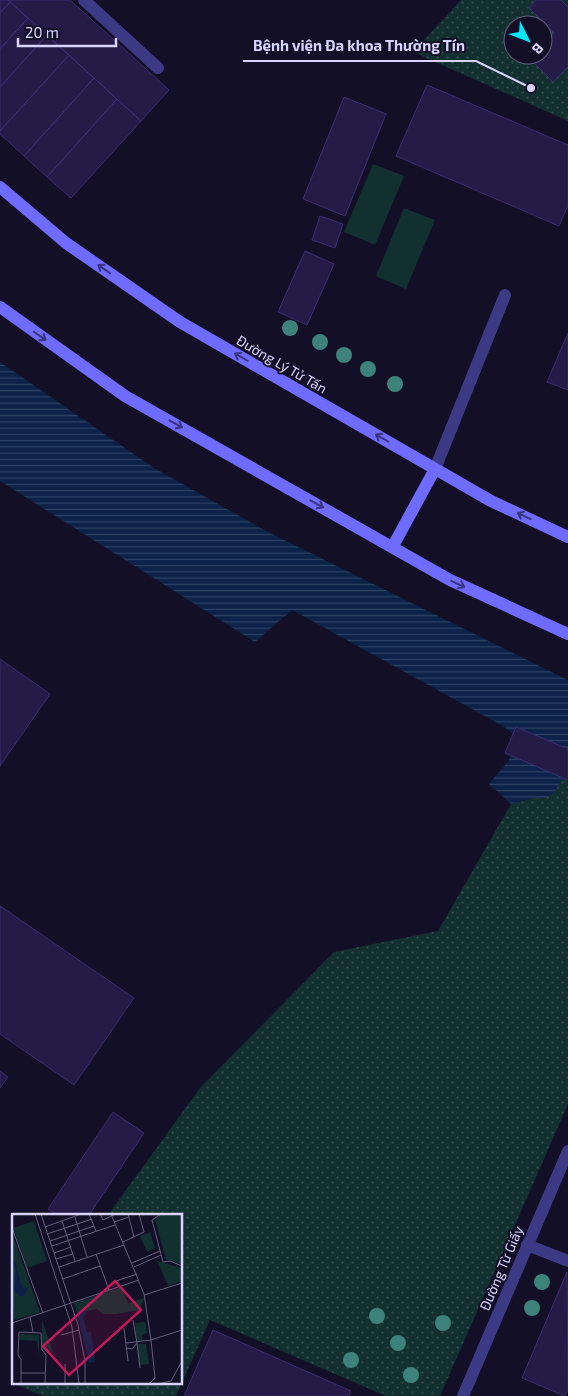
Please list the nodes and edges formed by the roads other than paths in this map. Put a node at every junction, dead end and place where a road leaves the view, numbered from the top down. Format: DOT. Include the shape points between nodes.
graph roads {
  1 [pos="84,0"];
  2 [pos="158,68"];
  3 [pos="0,187"];
  4 [pos="505,295"];
  5 [pos="0,307"];
  6 [pos="435,469"];
  7 [pos="568,537"];
  8 [pos="393,546"];
  9 [pos="568,634"];
  10 [pos="568,1151"];
  11 [pos="527,1246"];
  12 [pos="568,1261"];
  13 [pos="463,1396"];
  1 -- 2 [label="street"];
  6 -- 3 [label="street, Đường Lý Tử Tấn, one-way" via="180,322 66,242"];
  4 -- 6 [label="street"];
  5 -- 8 [label="street, one-way" via="125,396"];
  7 -- 6 [label="street, Đường Lý Tử Tấn, one-way" via="490,501"];
  6 -- 8 [label="street"];
  8 -- 9 [label="street, one-way" via="450,580"];
  10 -- 11 [label="street, Đường Từ Giấy"];
  11 -- 12 [label="street"];
  11 -- 13 [label="street, Đường Từ Giấy"];
}
